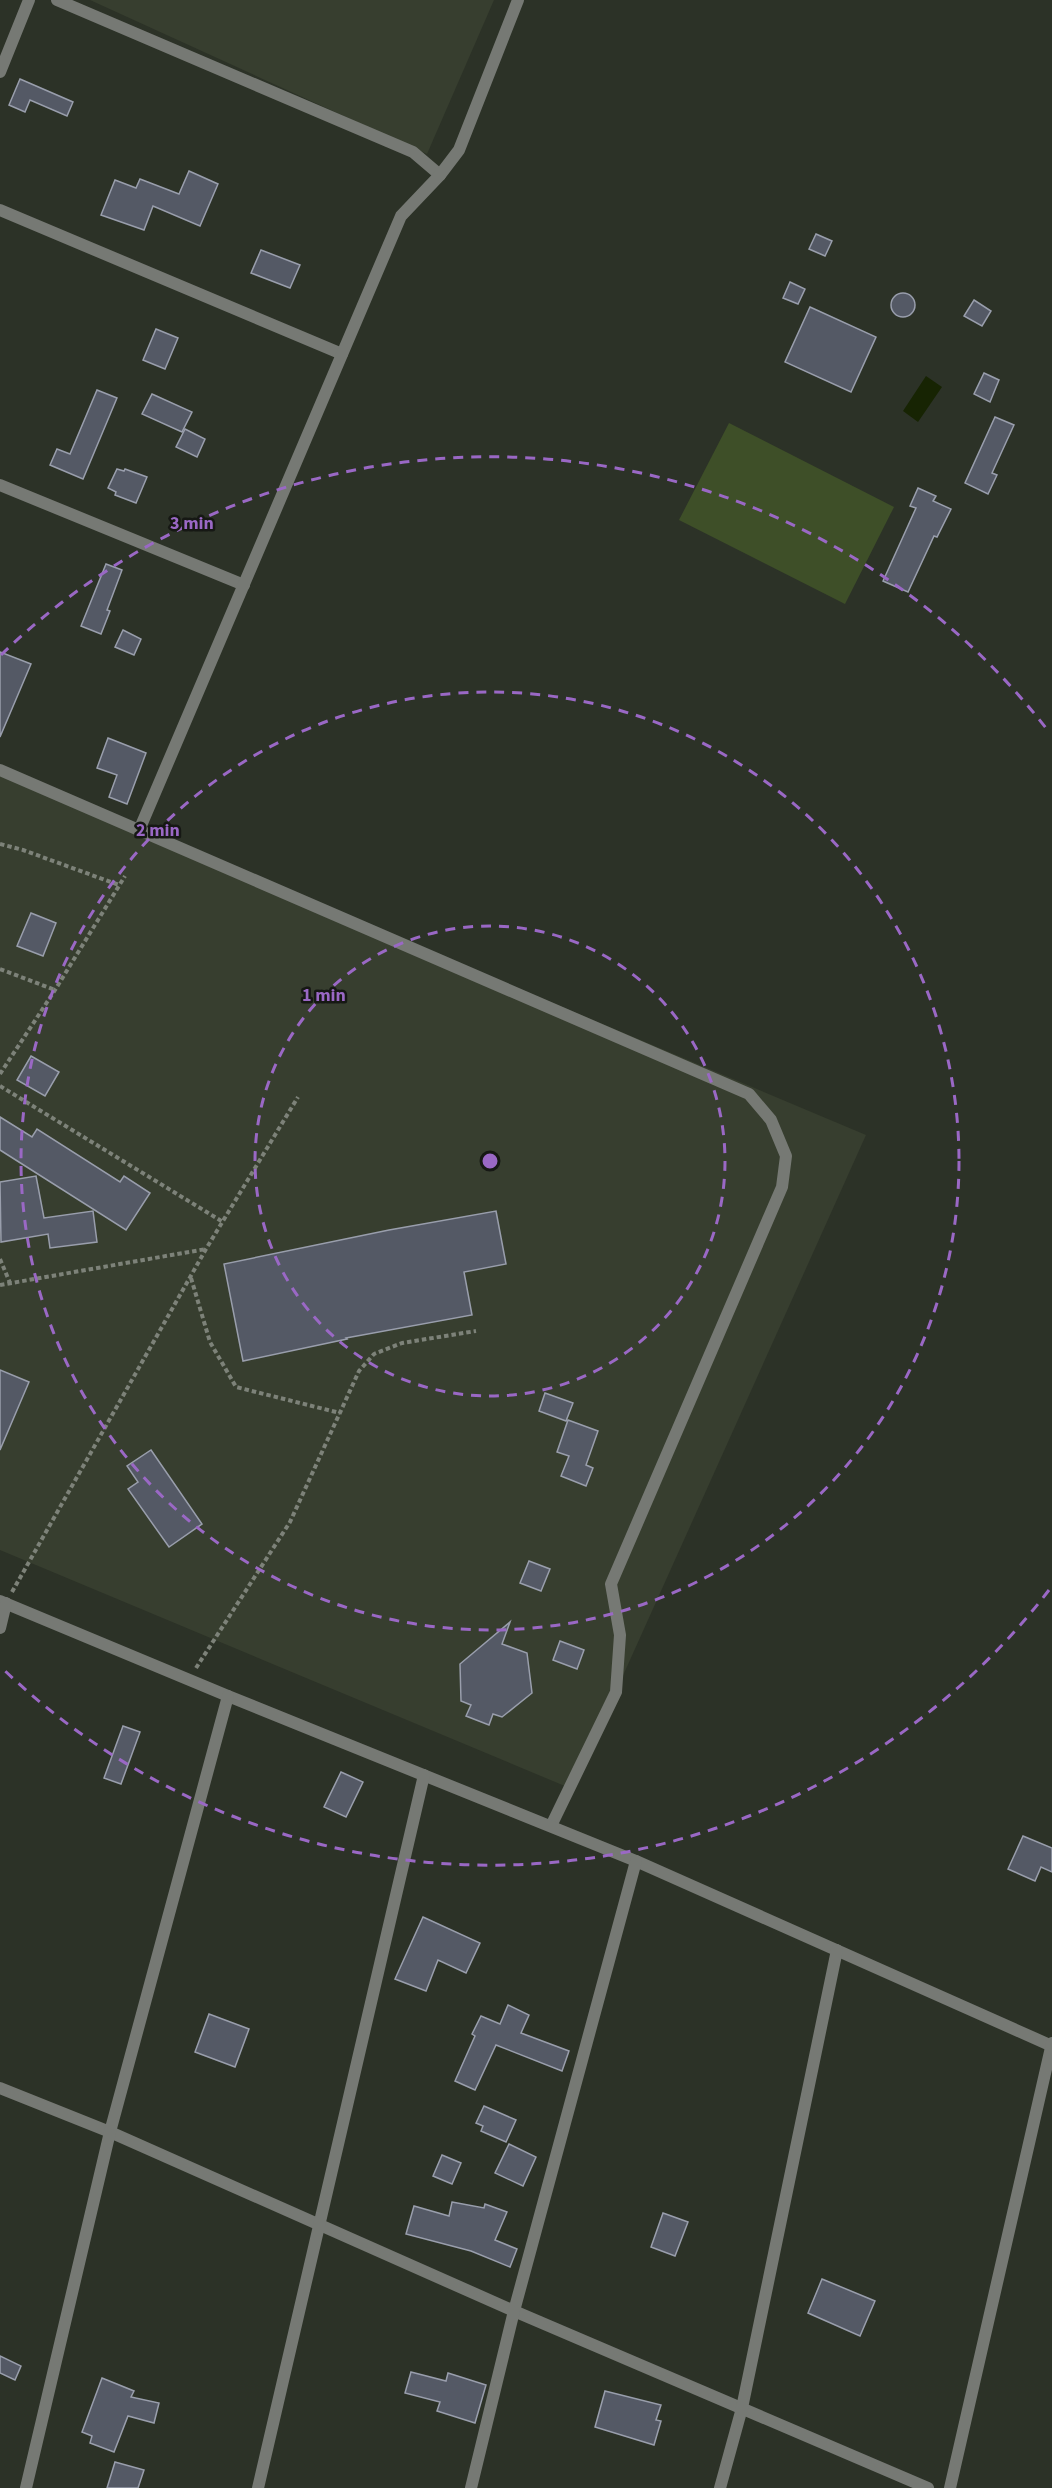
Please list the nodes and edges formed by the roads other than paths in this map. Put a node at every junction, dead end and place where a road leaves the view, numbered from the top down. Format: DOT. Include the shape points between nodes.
graph roads {
  1 [pos="29,0"];
  2 [pos="57,0"];
  3 [pos="518,0"];
  4 [pos="0,72"];
  5 [pos="440,175"];
  6 [pos="0,210"];
  7 [pos="342,354"];
  8 [pos="0,485"];
  9 [pos="244,585"];
  10 [pos="0,770"];
  11 [pos="140,828"];
  12 [pos="3,1602"];
  13 [pos="0,1628"];
  14 [pos="228,1696"];
  15 [pos="424,1775"];
  16 [pos="551,1826"];
  17 [pos="636,1860"];
  18 [pos="837,1950"];
  19 [pos="1052,2045"];
  20 [pos="0,2088"];
  21 [pos="110,2132"];
  22 [pos="320,2225"];
  23 [pos="514,2311"];
  24 [pos="742,2408"];
  25 [pos="26,2488"];
  26 [pos="258,2488"];
  27 [pos="471,2488"];
  28 [pos="720,2488"];
  29 [pos="928,2488"];
  30 [pos="950,2488"];
  1 -- 4 [label="street"];
  2 -- 5 [label="street" via="413,152"];
  3 -- 5 [label="street" via="459,150"];
  5 -- 7 [label="street" via="401,216"];
  6 -- 7 [label="street"];
  7 -- 9 [label="street"];
  8 -- 9 [label="street"];
  9 -- 11 [label="street"];
  10 -- 11 [label="street"];
  11 -- 16 [label="street" via="749,1094 771,1120 786,1156 782,1187 611,1584 620,1635 616,1692"];
  12 -- 13 [label="street"];
  12 -- 14 [label="street"];
  14 -- 15 [label="street"];
  14 -- 21 [label="street"];
  15 -- 16 [label="street"];
  15 -- 22 [label="street"];
  16 -- 17 [label="street"];
  17 -- 18 [label="street"];
  17 -- 23 [label="street"];
  18 -- 19 [label="street"];
  18 -- 24 [label="street"];
  19 -- 30 [label="street"];
  20 -- 21 [label="street"];
  21 -- 22 [label="street"];
  21 -- 25 [label="street"];
  22 -- 23 [label="street"];
  22 -- 26 [label="street"];
  23 -- 24 [label="street"];
  23 -- 27 [label="street"];
  24 -- 28 [label="street"];
  24 -- 29 [label="street"];
}
